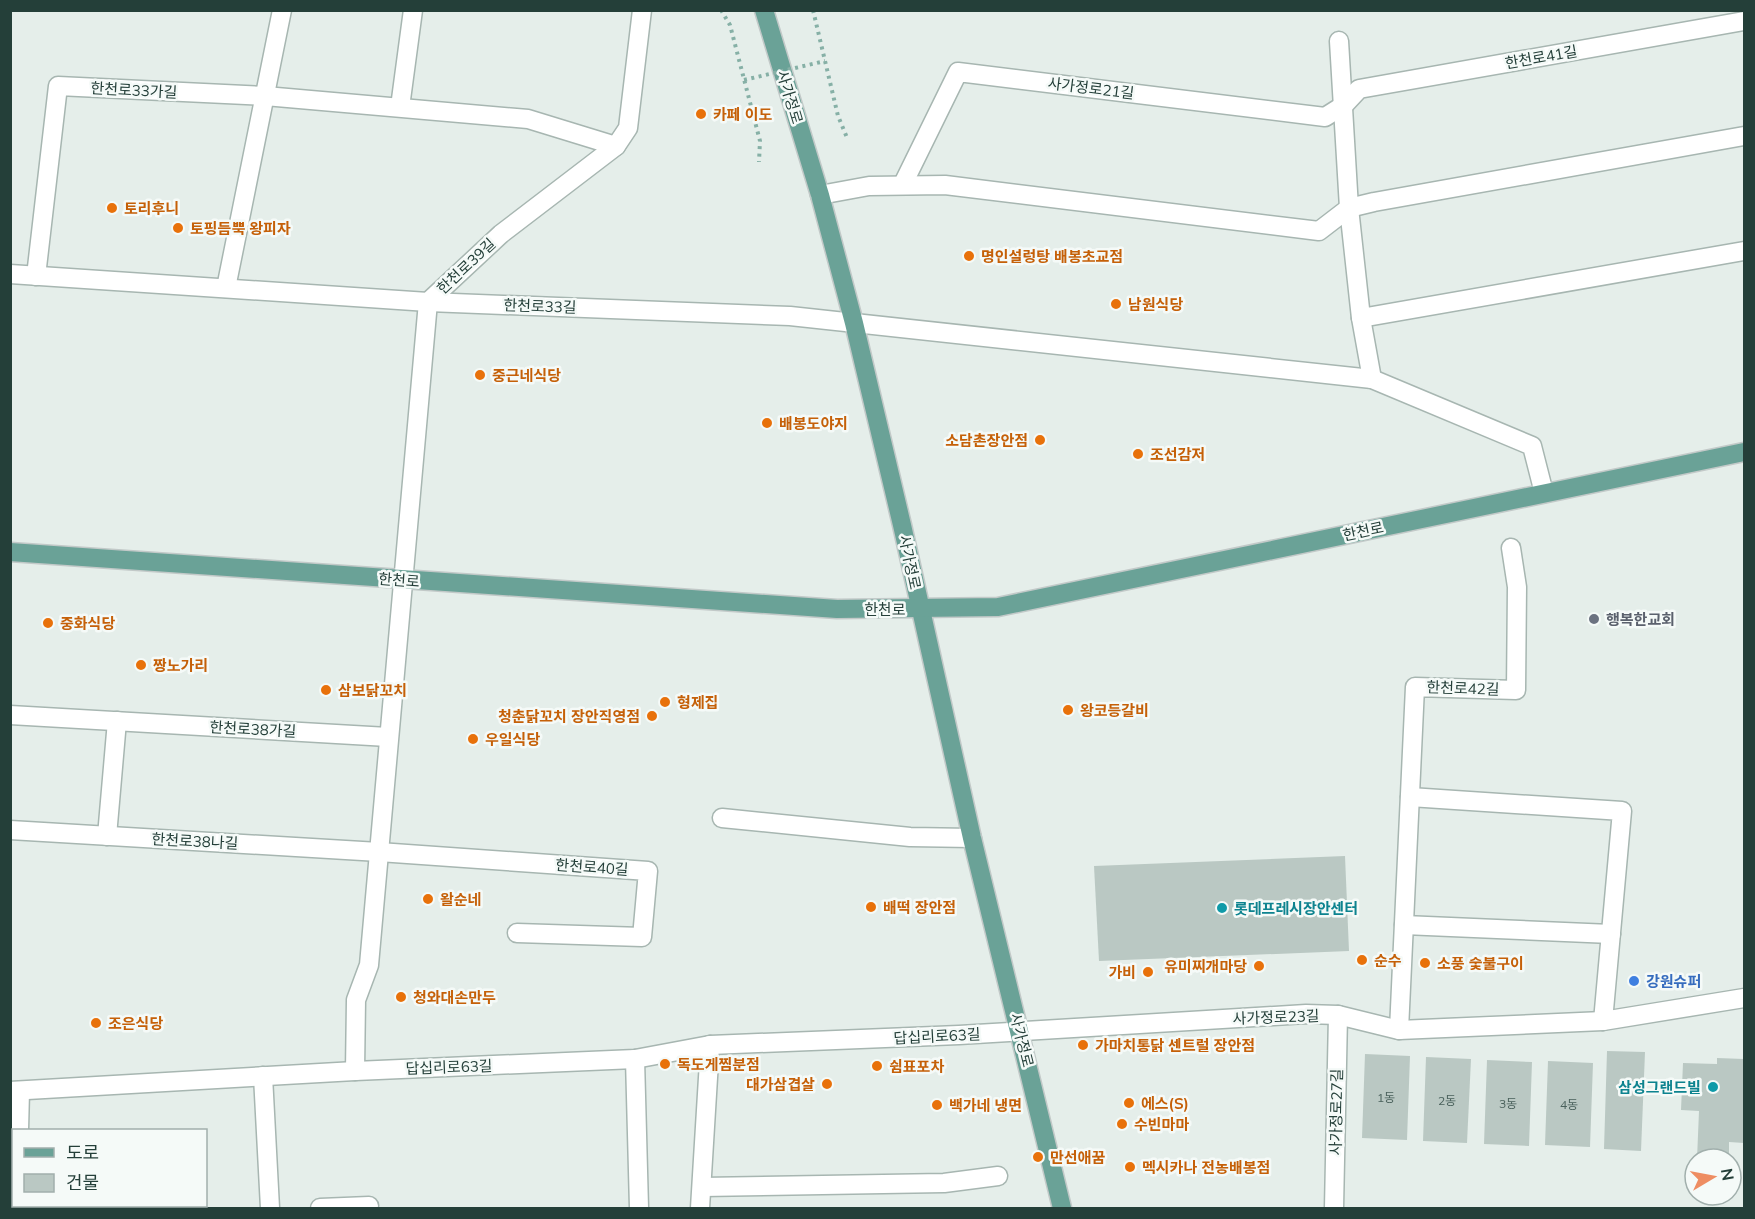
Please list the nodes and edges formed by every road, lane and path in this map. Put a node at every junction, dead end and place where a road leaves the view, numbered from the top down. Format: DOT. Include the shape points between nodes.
graph roads {
  1 [pos="282,10"];
  2 [pos="413,10"];
  3 [pos="642,10"];
  4 [pos="721,10"];
  5 [pos="765,10"];
  6 [pos="813,10"];
  7 [pos="1744,21"];
  8 [pos="1339,42"];
  9 [pos="825,61"];
  10 [pos="744,80"];
  11 [pos="265,96"];
  12 [pos="1344,105"];
  13 [pos="400,107"];
  14 [pos="1744,135"];
  15 [pos="848,140"];
  16 [pos="616,146"];
  17 [pos="759,162"];
  18 [pos="903,184"];
  19 [pos="820,195"];
  20 [pos="1349,208"];
  21 [pos="1744,251"];
  22 [pos="10,274"];
  23 [pos="36,276"];
  24 [pos="226,288"];
  25 [pos="428,302"];
  26 [pos="1361,318"];
  27 [pos="854,323"];
  28 [pos="1372,379"];
  29 [pos="1744,452"];
  30 [pos="1544,493"];
  31 [pos="1511,548"];
  32 [pos="10,552"];
  33 [pos="403,580"];
  34 [pos="920,609"];
  35 [pos="10,715"];
  36 [pos="117,721"];
  37 [pos="388,737"];
  38 [pos="1410,797"];
  39 [pos="722,818"];
  40 [pos="10,830"];
  41 [pos="107,836"];
  42 [pos="972,838"];
  43 [pos="379,852"];
  44 [pos="1404,925"];
  45 [pos="516,933"];
  46 [pos="1611,934"];
  47 [pos="1744,998"];
  48 [pos="1338,1015"];
  49 [pos="1603,1021"];
  50 [pos="1399,1030"];
  51 [pos="1020,1031"];
  52 [pos="710,1045"];
  53 [pos="635,1059"];
  54 [pos="356,1071"];
  55 [pos="263,1076"];
  56 [pos="15,1091"];
  57 [pos="19,1129"];
  58 [pos="998,1176"];
  59 [pos="702,1187"];
  60 [pos="369,1206"];
  61 [pos="270,1209"];
  62 [pos="320,1209"];
  63 [pos="639,1209"];
  64 [pos="700,1209"];
  65 [pos="1062,1209"];
  66 [pos="1334,1209"];
  1 -- 11 [label="street"];
  2 -- 13 [label="street"];
  3 -- 16 [label="street, 한천로39길" via="628,128"];
  4 -- 10 [label="path" via="730,25"];
  5 -- 19 [label="main road, 사가정로"];
  6 -- 9 [label="path"];
  7 -- 12 [label="street, 한천로41길" via="1359,89"];
  8 -- 12 [label="street"];
  9 -- 10 [label="path, bridge"];
  9 -- 15 [label="path"];
  10 -- 17 [label="path" via="760,141"];
  11 -- 13 [label="street, 한천로33가길"];
  11 -- 23 [label="street, 한천로33가길" via="58,86"];
  11 -- 24 [label="street"];
  12 -- 18 [label="street, 사가정로21길" via="1326,117 958,72"];
  12 -- 20 [label="street"];
  13 -- 16 [label="street, 한천로33가길" via="528,119"];
  14 -- 20 [label="street"];
  16 -- 25 [label="street, 한천로39길" via="501,234"];
  18 -- 19 [label="street"];
  18 -- 20 [label="street" via="945,184 1319,231"];
  19 -- 27 [label="main road, 사가정로"];
  20 -- 26 [label="street"];
  21 -- 26 [label="street"];
  22 -- 23 [label="street, 한천로33길"];
  23 -- 24 [label="street, 한천로33길"];
  24 -- 25 [label="street, 한천로33길"];
  25 -- 27 [label="street, 한천로33길" via="790,316"];
  25 -- 33 [label="street, 한천로39길"];
  26 -- 28 [label="street"];
  27 -- 28 [label="street"];
  27 -- 34 [label="main road, 사가정로"];
  28 -- 30 [label="street" via="1532,446"];
  29 -- 30 [label="main road, 한천로"];
  30 -- 34 [label="main road, 한천로" via="998,608"];
  31 -- 38 [label="street, 한천로42길" via="1517,587 1516,690 1415,687"];
  32 -- 33 [label="main road, 한천로"];
  33 -- 34 [label="main road, 한천로" via="837,609"];
  33 -- 37 [label="street"];
  34 -- 42 [label="main road, 사가정로"];
  35 -- 36 [label="street, 한천로38가길"];
  36 -- 37 [label="street, 한천로38가길"];
  36 -- 41 [label="street"];
  37 -- 43 [label="street"];
  38 -- 44 [label="street, 한천로42길"];
  38 -- 46 [label="street" via="1622,811"];
  39 -- 42 [label="street" via="910,837"];
  40 -- 41 [label="street, 한천로38나길"];
  41 -- 43 [label="street, 한천로38나길"];
  42 -- 51 [label="main road, 사가정로"];
  43 -- 45 [label="street, 한천로40길" via="648,871 642,937"];
  43 -- 54 [label="street" via="369,965 356,1000"];
  44 -- 46 [label="street"];
  44 -- 50 [label="street, 한천로42길"];
  46 -- 49 [label="street"];
  47 -- 49 [label="street, 사가정로23길"];
  48 -- 50 [label="street, 사가정로23길"];
  48 -- 51 [label="street, 사가정로23길"];
  48 -- 66 [label="street, 사가정로27길"];
  49 -- 50 [label="street, 사가정로23길"];
  51 -- 52 [label="street, 답십리로63길"];
  51 -- 65 [label="main road, 사가정로"];
  52 -- 53 [label="street, 답십리로63길"];
  52 -- 59 [label="street"];
  53 -- 54 [label="street, 답십리로63길"];
  53 -- 63 [label="street"];
  54 -- 55 [label="street, 답십리로63길"];
  55 -- 56 [label="street, 답십리로63길"];
  55 -- 61 [label="street"];
  56 -- 57 [label="street"];
  58 -- 59 [label="street" via="944,1183"];
  59 -- 64 [label="street"];
  60 -- 62 [label="street"];
}
